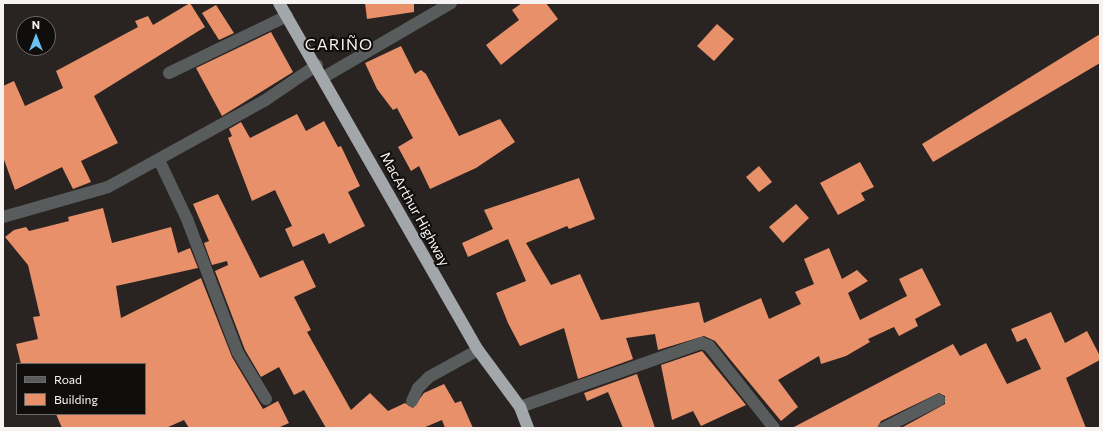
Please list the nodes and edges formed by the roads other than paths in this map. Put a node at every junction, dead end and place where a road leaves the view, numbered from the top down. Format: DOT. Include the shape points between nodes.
graph roads {
  1 [pos="279,3"];
  2 [pos="451,3"];
  3 [pos="287,16"];
  4 [pos="317,65"];
  5 [pos="169,73"];
  6 [pos="324,77"];
  7 [pos="159,160"];
  8 [pos="3,217"];
  9 [pos="478,350"];
  10 [pos="266,399"];
  11 [pos="939,400"];
  12 [pos="412,401"];
  13 [pos="520,407"];
  14 [pos="528,428"];
  15 [pos="774,428"];
  16 [pos="884,428"];
  1 -- 3 [label="highway, MacArthur Highway"];
  2 -- 6 [label="street"];
  3 -- 4 [label="highway, MacArthur Highway"];
  3 -- 5 [label="street"];
  4 -- 6 [label="highway, MacArthur Highway"];
  4 -- 7 [label="street" via="264,101"];
  6 -- 9 [label="highway, MacArthur Highway"];
  7 -- 8 [label="street" via="102,189"];
  7 -- 10 [label="street" via="187,219 238,353"];
  9 -- 12 [label="street" via="429,377 418,388"];
  9 -- 13 [label="highway, MacArthur Highway"];
  11 -- 16 [label="street"];
  13 -- 14 [label="highway, MacArthur Highway"];
  13 -- 15 [label="street" via="702,343 710,346"];
}
